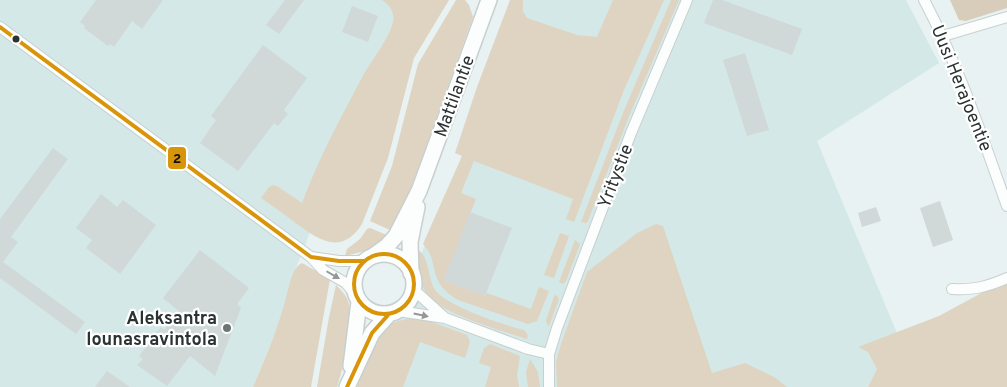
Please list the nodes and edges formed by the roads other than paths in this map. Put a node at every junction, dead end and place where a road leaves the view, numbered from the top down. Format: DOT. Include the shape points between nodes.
graph roads {
  1 [pos="489,0"];
  2 [pos="687,0"];
  3 [pos="924,0"];
  4 [pos="1007,17"];
  5 [pos="0,27"];
  6 [pos="943,36"];
  7 [pos="419,191"];
  8 [pos="1007,206"];
  9 [pos="311,257"];
  10 [pos="369,259"];
  11 [pos="411,273"];
  12 [pos="1007,278"];
  13 [pos="413,289"];
  14 [pos="952,289"];
  15 [pos="357,298"];
  16 [pos="393,313"];
  17 [pos="445,318"];
  18 [pos="549,354"];
  19 [pos="347,386"];
  20 [pos="548,387"];
  1 -- 7 [label="street, Mattilantie"];
  2 -- 18 [label="street, Yritystie" via="631,133"];
  3 -- 6 [label="street, Uusi Herajoentie"];
  4 -- 6 [label="street"];
  5 -- 9 [label="street"];
  6 -- 8 [label="street, Uusi Herajoentie"];
  7 -- 10 [label="street, Mattilantie" via="396,236"];
  7 -- 11 [label="street, Mattilantie" via="410,242"];
  9 -- 10 [label="street" via="339,261"];
  9 -- 15 [label="street, one-way" via="324,270 346,283"];
  10 -- 11 [label="street" via="383,254 393,256 407,265"];
  10 -- 15 [label="street" via="358,268 355,276"];
  11 -- 13 [label="street"];
  12 -- 14 [label="street" via="971,290"];
  13 -- 16 [label="street" via="405,306"];
  13 -- 17 [label="street"];
  15 -- 16 [label="street" via="372,312"];
  15 -- 19 [label="street" via="356,337"];
  16 -- 17 [label="street, one-way"];
  16 -- 19 [label="street" via="372,333"];
  17 -- 18 [label="street"];
  18 -- 20 [label="street, Yritystie"];
}
